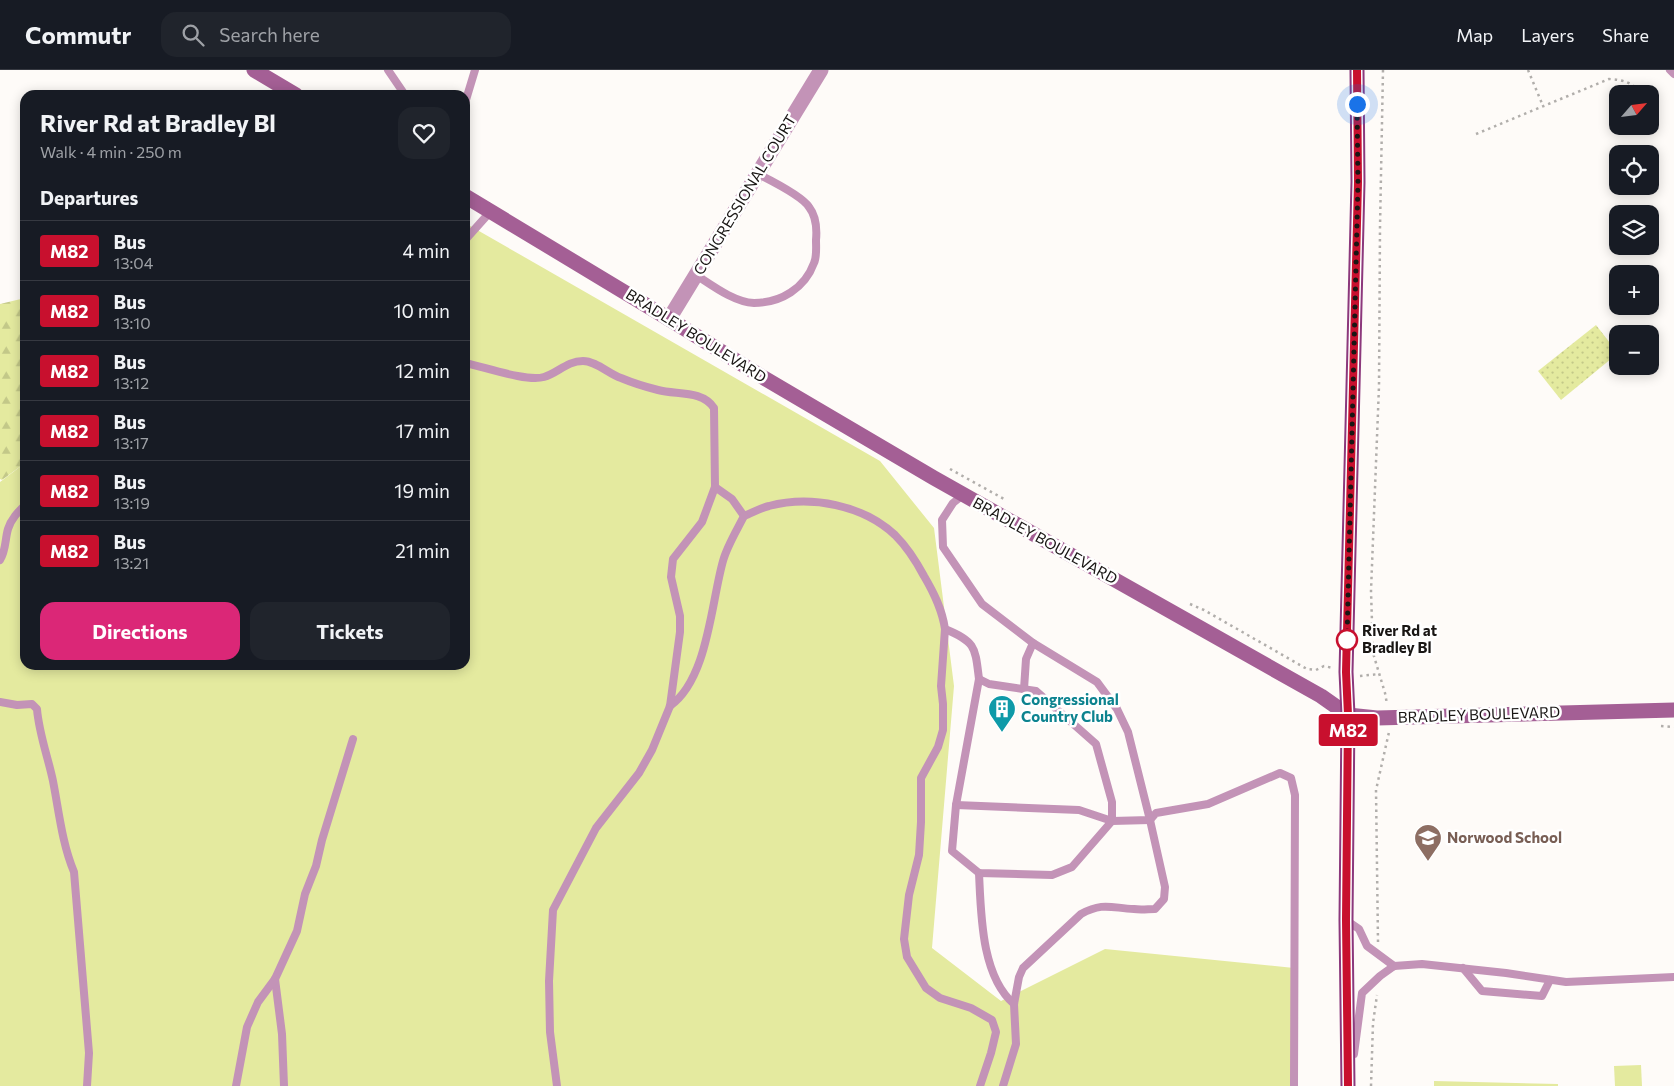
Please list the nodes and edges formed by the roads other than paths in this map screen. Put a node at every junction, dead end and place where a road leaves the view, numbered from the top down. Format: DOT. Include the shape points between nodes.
graph roads {
  1 [pos="388,70"];
  2 [pos="475,70"];
  3 [pos="821,70"];
  4 [pos="1356,70"];
  5 [pos="1670,70"];
  6 [pos="260,71"];
  7 [pos="1674,74"];
  8 [pos="288,90"];
  9 [pos="402,90"];
  10 [pos="469,90"];
  11 [pos="758,174"];
  12 [pos="470,199"];
  13 [pos="491,210"];
  14 [pos="470,234"];
  15 [pos="696,275"];
  16 [pos="669,319"];
  17 [pos="470,364"];
  18 [pos="715,487"];
  19 [pos="963,495"];
  20 [pos="20,510"];
  21 [pos="744,516"];
  22 [pos="0,560"];
  23 [pos="945,629"];
  24 [pos="1033,644"];
  25 [pos="979,679"];
  26 [pos="1024,689"];
  27 [pos="0,702"];
  28 [pos="670,706"];
  29 [pos="1674,710"];
  30 [pos="1348,715"];
  31 [pos="353,739"];
  32 [pos="956,805"];
  33 [pos="1150,820"];
  34 [pos="1112,821"];
  35 [pos="979,873"];
  36 [pos="1346,920"];
  37 [pos="1394,966"];
  38 [pos="1463,968"];
  39 [pos="1674,977"];
  40 [pos="275,979"];
  41 [pos="1550,980"];
  42 [pos="1014,1004"];
  43 [pos="87,1086"];
  44 [pos="236,1086"];
  45 [pos="284,1086"];
  46 [pos="557,1086"];
  47 [pos="980,1086"];
  48 [pos="1003,1086"];
  49 [pos="1294,1086"];
  50 [pos="1348,1086"];
  1 -- 9 [label="lane"];
  2 -- 10 [label="lane"];
  3 -- 11 [label="street, CONGRESSIONAL COURT"];
  4 -- 30 [label="main road" via="1358,182 1346,672"];
  5 -- 7 [label="lane"];
  6 -- 8 [label="main road"];
  11 -- 15 [label="street, CONGRESSIONAL COURT"];
  11 -- 15 [label="lane" via="809,206 815,219 815,262 804,281 787,296 753,303 736,298"];
  12 -- 13 [label="main road, BRADLEY BOULEVARD"];
  13 -- 14 [label="lane"];
  13 -- 16 [label="main road, BRADLEY BOULEVARD"];
  15 -- 16 [label="street, CONGRESSIONAL COURT"];
  16 -- 19 [label="main road, BRADLEY BOULEVARD"];
  17 -- 18 [label="lane" via="530,379 545,377 573,363 590,362 621,378 709,401 714,408"];
  18 -- 21 [label="lane" via="732,499"];
  18 -- 28 [label="lane" via="702,522 673,559 671,577 680,616 680,632"];
  19 -- 24 [label="lane" via="953,503 942,520 943,548 982,604"];
  19 -- 30 [label="main road, BRADLEY BOULEVARD" via="1321,696"];
  20 -- 22 [label="lane" via="8,528"];
  21 -- 23 [label="lane" via="768,506 794,502 843,506 870,518 895,536 915,560 935,595"];
  21 -- 28 [label="lane" via="723,559 702,655 693,680"];
  23 -- 25 [label="lane" via="970,642 976,653"];
  23 -- 47 [label="lane" via="941,686 943,730 938,748 921,778 919,854 909,895 904,939 908,957 926,988 940,998 971,1008 992,1020 996,1032"];
  24 -- 26 [label="lane" via="1026,659"];
  24 -- 33 [label="lane" via="1097,682 1117,709 1128,732"];
  25 -- 26 [label="lane" via="989,684"];
  25 -- 32 [label="lane"];
  26 -- 34 [label="lane" via="1036,691 1096,744 1112,802"];
  27 -- 43 [label="lane" via="32,704 37,709 40,736 74,872 88,1053"];
  28 -- 46 [label="lane" via="639,773 596,828 553,910 550,1032"];
  29 -- 30 [label="main road, BRADLEY BOULEVARD" via="1388,718"];
  30 -- 36 [label="main road"];
  31 -- 40 [label="lane" via="305,894 297,931"];
  32 -- 34 [label="lane" via="1080,810"];
  32 -- 35 [label="lane" via="952,851"];
  33 -- 34 [label="lane"];
  33 -- 42 [label="lane" via="1165,887 1164,899 1154,909 1093,907 1082,914 1023,968"];
  33 -- 49 [label="lane" via="1156,813 1208,804 1280,773 1291,778 1295,795"];
  34 -- 35 [label="lane" via="1072,867 1059,873"];
  35 -- 42 [label="lane" via="981,913 990,968"];
  36 -- 37 [label="lane" via="1359,929 1367,946"];
  36 -- 50 [label="main road"];
  37 -- 38 [label="lane" via="1422,964"];
  37 -- 50 [label="lane" via="1362,993"];
  38 -- 41 [label="lane"];
  38 -- 41 [label="lane" via="1482,991 1542,996"];
  39 -- 41 [label="lane"];
  40 -- 44 [label="lane" via="258,1002 247,1027"];
  40 -- 45 [label="lane"];
  42 -- 48 [label="lane" via="1016,1044"];
}
